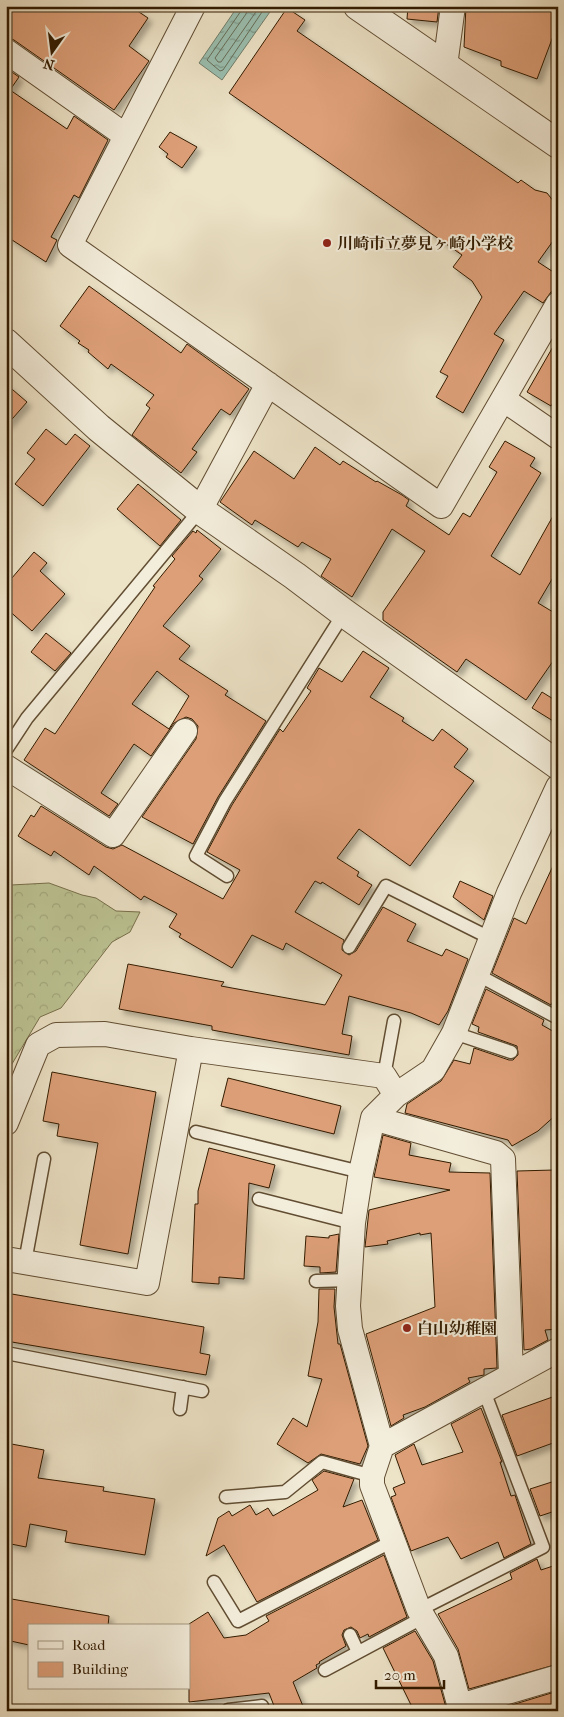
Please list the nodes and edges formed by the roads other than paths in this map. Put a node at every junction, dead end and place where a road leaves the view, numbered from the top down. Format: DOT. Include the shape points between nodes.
graph roads {
  1 [pos="193,6"];
  2 [pos="358,6"];
  3 [pos="453,6"];
  4 [pos="6,51"];
  5 [pos="445,66"];
  6 [pos="126,136"];
  7 [pos="558,144"];
  8 [pos="558,304"];
  9 [pos="6,343"];
  10 [pos="268,384"];
  11 [pos="503,399"];
  12 [pos="558,437"];
  13 [pos="200,510"];
  14 [pos="344,613"];
  15 [pos="185,731"];
  16 [pos="6,750"];
  17 [pos="558,765"];
  18 [pos="6,767"];
  19 [pos="558,787"];
  20 [pos="227,876"];
  21 [pos="492,939"];
  22 [pos="349,947"];
  23 [pos="478,975"];
  24 [pos="558,1018"];
  25 [pos="394,1021"];
  26 [pos="454,1033"];
  27 [pos="190,1048"];
  28 [pos="511,1052"];
  29 [pos="390,1086"];
  30 [pos="373,1118"];
  31 [pos="6,1124"];
  32 [pos="196,1132"];
  33 [pos="44,1159"];
  34 [pos="361,1172"];
  35 [pos="259,1199"];
  36 [pos="354,1223"];
  37 [pos="16,1260"];
  38 [pos="350,1280"];
  39 [pos="316,1281"];
  40 [pos="558,1350"];
  41 [pos="6,1352"];
  42 [pos="511,1374"];
  43 [pos="183,1387"];
  44 [pos="202,1391"];
  45 [pos="484,1391"];
  46 [pos="180,1409"];
  47 [pos="382,1446"];
  48 [pos="372,1476"];
  49 [pos="226,1497"];
  50 [pos="391,1542"];
  51 [pos="214,1582"];
  52 [pos="421,1614"];
  53 [pos="350,1635"];
  54 [pos="358,1652"];
  55 [pos="325,1670"];
  56 [pos="558,1677"];
  57 [pos="461,1708"];
  58 [pos="228,1710"];
  59 [pos="263,1711"];
  1 -- 6 [label="street"];
  2 -- 5 [label="street"];
  3 -- 5 [label="street"];
  4 -- 6 [label="street"];
  5 -- 7 [label="street"];
  6 -- 10 [label="street" via="70,245"];
  8 -- 11 [label="street"];
  9 -- 13 [label="street" via="99,428"];
  10 -- 11 [label="street" via="441,506"];
  10 -- 13 [label="street"];
  11 -- 12 [label="street"];
  13 -- 14 [label="street"];
  13 -- 16 [label="lane" via="33,710"];
  14 -- 17 [label="street"];
  14 -- 20 [label="lane" via="225,801 196,856"];
  15 -- 18 [label="street" via="114,835"];
  19 -- 21 [label="street" via="509,893"];
  21 -- 22 [label="lane" via="386,886"];
  21 -- 23 [label="street"];
  23 -- 24 [label="lane"];
  23 -- 26 [label="street"];
  25 -- 29 [label="lane"];
  26 -- 28 [label="lane"];
  26 -- 29 [label="street" via="434,1070"];
  27 -- 29 [label="street"];
  27 -- 31 [label="street" via="105,1034 56,1035 38,1046"];
  27 -- 37 [label="street" via="147,1283"];
  29 -- 30 [label="street"];
  30 -- 34 [label="street"];
  30 -- 42 [label="street" via="496,1153 503,1160"];
  32 -- 34 [label="lane"];
  33 -- 37 [label="lane"];
  34 -- 36 [label="street"];
  35 -- 36 [label="lane"];
  36 -- 38 [label="street"];
  38 -- 39 [label="lane"];
  38 -- 47 [label="street" via="350,1330"];
  40 -- 42 [label="street"];
  41 -- 43 [label="lane"];
  42 -- 45 [label="street"];
  43 -- 44 [label="lane"];
  43 -- 46 [label="lane"];
  45 -- 47 [label="street"];
  45 -- 52 [label="lane" via="543,1547"];
  47 -- 48 [label="street"];
  48 -- 49 [label="lane" via="322,1462 285,1492"];
  48 -- 50 [label="street"];
  50 -- 51 [label="lane" via="238,1622"];
  50 -- 52 [label="street"];
  52 -- 54 [label="lane"];
  52 -- 57 [label="street" via="446,1656"];
  53 -- 54 [label="lane"];
  54 -- 55 [label="lane"];
  56 -- 57 [label="street"];
  58 -- 59 [label="lane" via="262,1706"];
}
